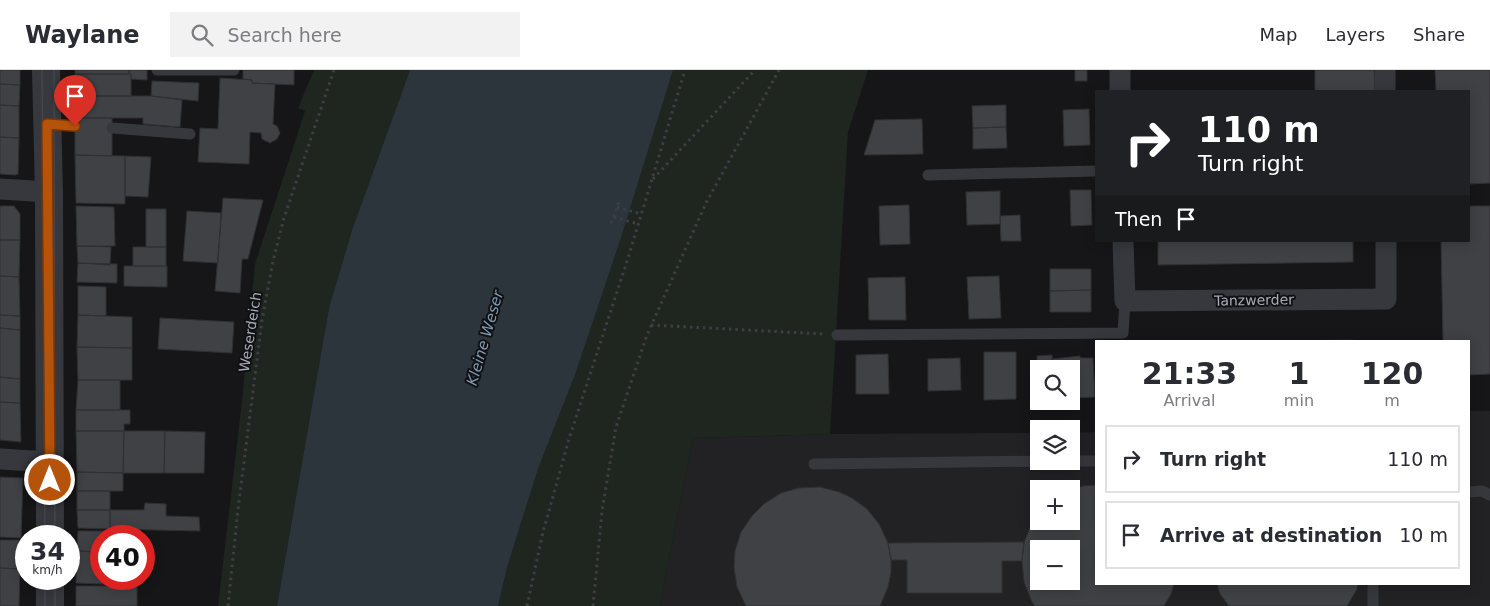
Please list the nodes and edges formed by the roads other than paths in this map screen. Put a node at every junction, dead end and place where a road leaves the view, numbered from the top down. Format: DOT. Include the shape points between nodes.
graph roads {
  1 [pos="46,70"];
  2 [pos="157,70"];
  3 [pos="234,70"];
  4 [pos="1120,70"];
  5 [pos="1385,70"];
  6 [pos="1120,90"];
  7 [pos="1385,90"];
  8 [pos="47,124"];
  9 [pos="75,126"];
  10 [pos="112,128"];
  11 [pos="190,134"];
  12 [pos="1095,171"];
  13 [pos="928,175"];
  14 [pos="0,189"];
  15 [pos="49,192"];
  16 [pos="1123,242"];
  17 [pos="1386,242"];
  18 [pos="1124,302"];
  19 [pos="837,335"];
  20 [pos="0,459"];
  21 [pos="1030,461"];
  22 [pos="1080,461"];
  23 [pos="1095,461"];
  24 [pos="50,462"];
  25 [pos="814,464"];
  26 [pos="1470,492"];
  27 [pos="1490,495"];
  28 [pos="50,525"];
  29 [pos="1373,585"];
  30 [pos="50,590"];
  31 [pos="50,606"];
  32 [pos="1373,606"];
  1 -- 8 [label="street"];
  2 -- 3 [label="lane"];
  4 -- 6 [label="street"];
  5 -- 7 [label="street"];
  8 -- 9 [label="lane"];
  8 -- 15 [label="street"];
  10 -- 11 [label="lane"];
  12 -- 13 [label="lane"];
  14 -- 15 [label="street"];
  15 -- 24 [label="street"];
  16 -- 18 [label="street"];
  17 -- 18 [label="street, Tanzwerder" via="1386,299"];
  18 -- 19 [label="lane" via="1123,333"];
  20 -- 24 [label="street"];
  21 -- 25 [label="lane"];
  22 -- 23 [label="lane"];
  24 -- 28 [label="street"];
  26 -- 27 [label="lane" via="1482,491"];
  29 -- 32 [label="lane"];
  30 -- 31 [label="street"];
}
